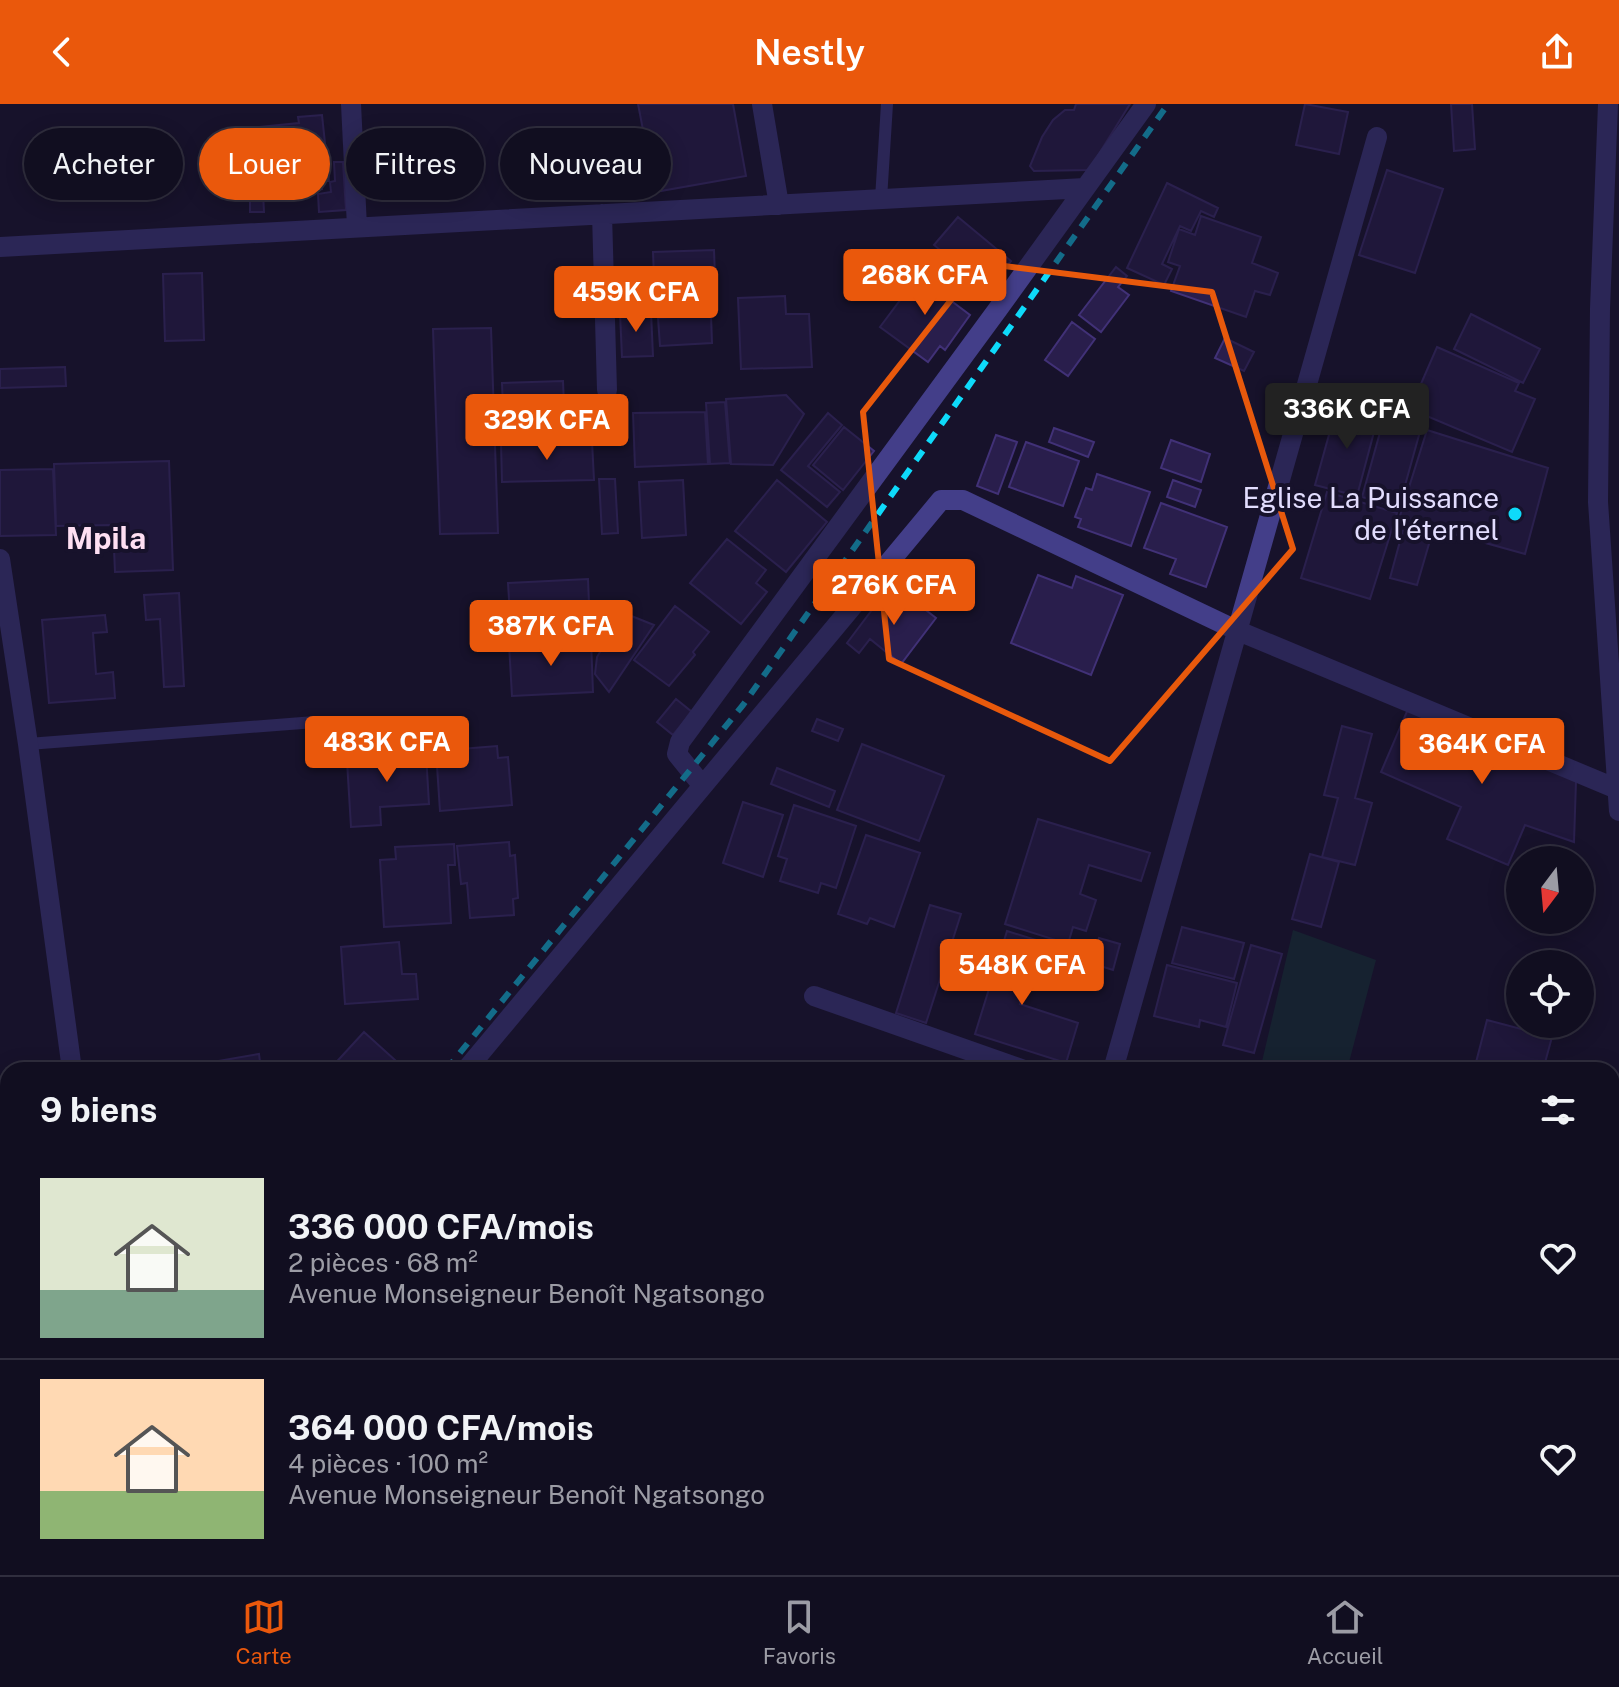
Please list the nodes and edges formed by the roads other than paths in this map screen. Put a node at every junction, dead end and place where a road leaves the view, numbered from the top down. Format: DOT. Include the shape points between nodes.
graph roads {
  1 [pos="351,104"];
  2 [pos="762,104"];
  3 [pos="887,104"];
  4 [pos="1146,104"];
  5 [pos="1608,104"];
  6 [pos="1377,137"];
  7 [pos="1085,188"];
  8 [pos="881,199"];
  9 [pos="779,205"];
  10 [pos="602,214"];
  11 [pos="357,227"];
  12 [pos="0,247"];
  13 [pos="607,390"];
  14 [pos="1598,502"];
  15 [pos="1619,510"];
  16 [pos="0,559"];
  17 [pos="1236,630"];
  18 [pos="315,722"];
  19 [pos="28,744"];
  20 [pos="702,785"];
  21 [pos="1617,789"];
  22 [pos="1619,811"];
  23 [pos="814,996"];
  24 [pos="71,1062"];
  25 [pos="473,1062"];
  26 [pos="1001,1062"];
  27 [pos="1115,1062"];
  1 -- 11 [label="street"];
  2 -- 9 [label="street"];
  3 -- 8 [label="lane"];
  4 -- 7 [label="street"];
  5 -- 14 [label="street"];
  6 -- 17 [label="street"];
  7 -- 8 [label="street"];
  7 -- 20 [label="street" via="680,742 677,754"];
  8 -- 9 [label="street"];
  9 -- 10 [label="street"];
  10 -- 11 [label="street"];
  10 -- 13 [label="street"];
  11 -- 12 [label="street"];
  14 -- 15 [label="street"];
  14 -- 21 [label="street"];
  16 -- 19 [label="street"];
  17 -- 20 [label="street" via="963,500 941,500"];
  17 -- 21 [label="street"];
  17 -- 27 [label="street"];
  18 -- 19 [label="lane"];
  19 -- 24 [label="street"];
  20 -- 25 [label="street"];
  21 -- 22 [label="street"];
  23 -- 26 [label="street"];
}
